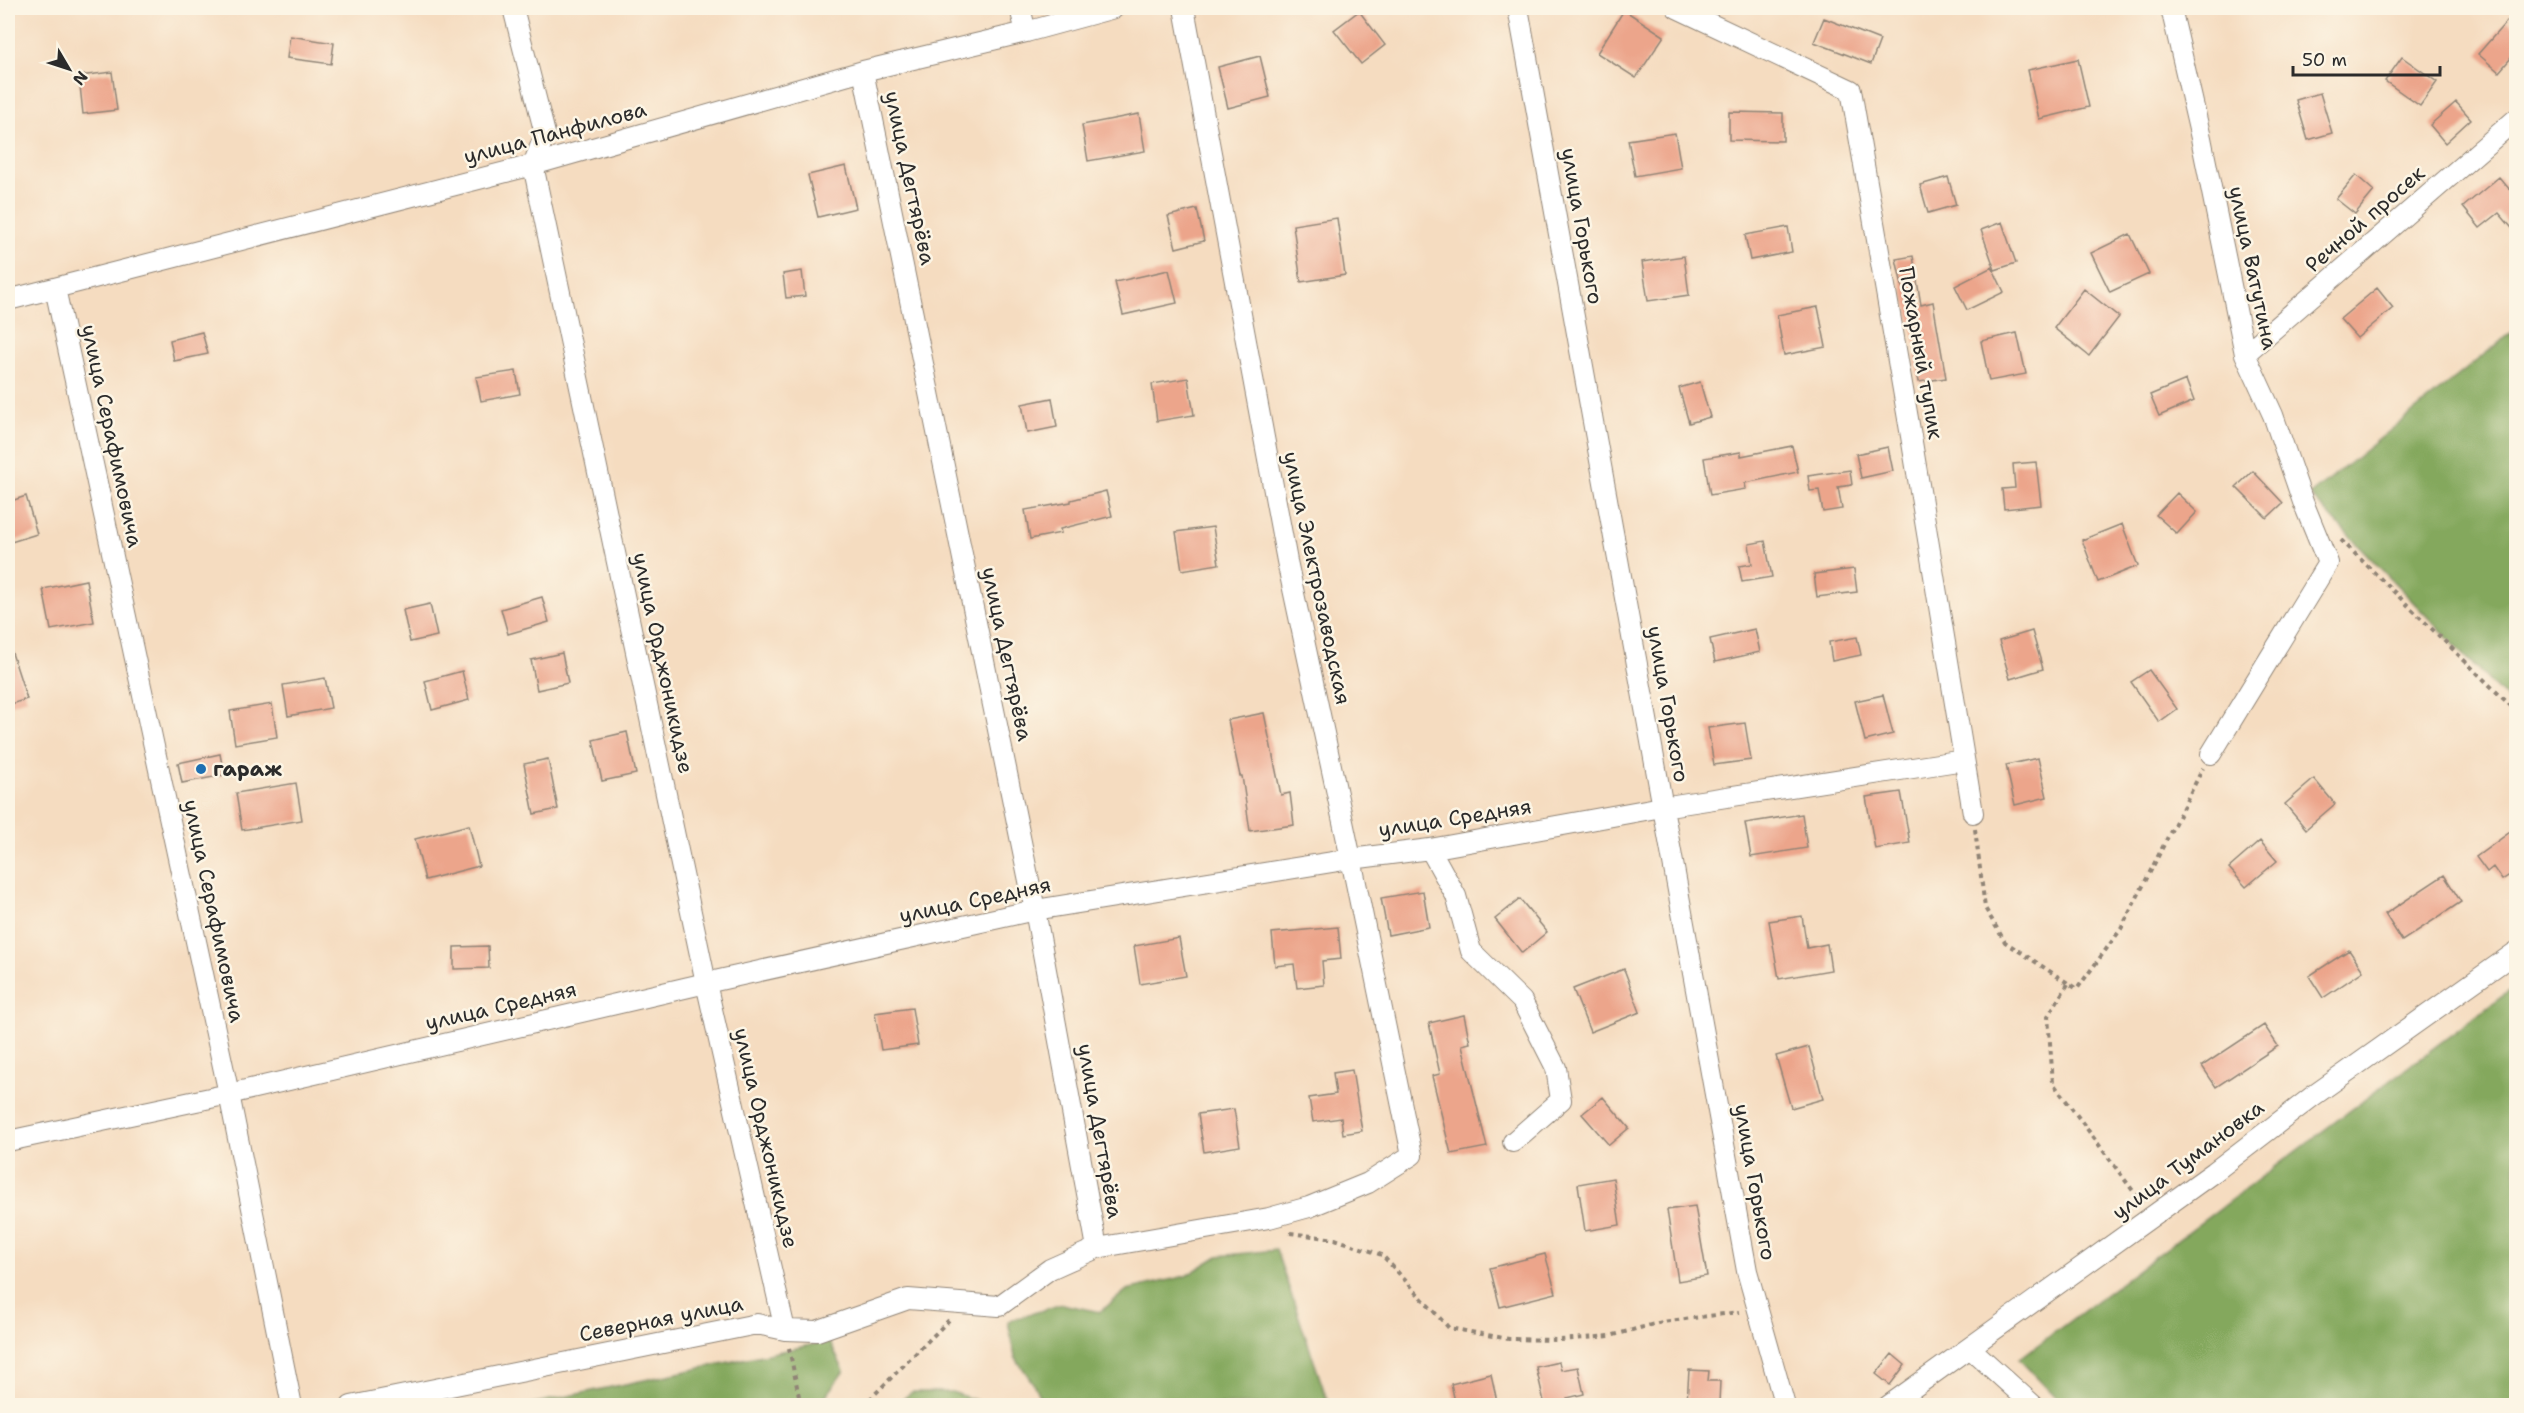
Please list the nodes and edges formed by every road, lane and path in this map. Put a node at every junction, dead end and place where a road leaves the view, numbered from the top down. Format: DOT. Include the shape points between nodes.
graph roads {
  1 [pos="513,8"];
  2 [pos="1020,8"];
  3 [pos="1114,8"];
  4 [pos="1184,8"];
  5 [pos="1518,8"];
  6 [pos="1677,8"];
  7 [pos="2171,8"];
  8 [pos="1026,32"];
  9 [pos="863,71"];
  10 [pos="2517,119"];
  11 [pos="533,165"];
  12 [pos="55,288"];
  13 [pos="8,300"];
  14 [pos="2245,354"];
  15 [pos="2336,536"];
  16 [pos="2517,711"];
  17 [pos="2211,754"];
  18 [pos="1964,760"];
  19 [pos="1662,807"];
  20 [pos="1972,813"];
  21 [pos="1430,849"];
  22 [pos="1351,859"];
  23 [pos="1035,910"];
  24 [pos="2517,952"];
  25 [pos="706,983"];
  26 [pos="2068,984"];
  27 [pos="229,1094"];
  28 [pos="8,1141"];
  29 [pos="1513,1142"];
  30 [pos="1412,1155"];
  31 [pos="2152,1217"];
  32 [pos="1281,1232"];
  33 [pos="1096,1248"];
  34 [pos="965,1305"];
  35 [pos="1758,1311"];
  36 [pos="785,1330"];
  37 [pos="1970,1348"];
  38 [pos="292,1406"];
  39 [pos="351,1406"];
  40 [pos="801,1406"];
  41 [pos="863,1406"];
  42 [pos="1785,1406"];
  43 [pos="1888,1406"];
  44 [pos="2034,1406"];
  1 -- 11 [label="street" via="545,134"];
  2 -- 8 [label="street"];
  3 -- 8 [label="street, улица Панфилова"];
  4 -- 22 [label="street, улица Электрозаводская" via="1287,561"];
  5 -- 19 [label="street, улица Горького"];
  6 -- 18 [label="street, Пожарный тупик" via="1851,90"];
  7 -- 14 [label="street, улица Ватутина"];
  8 -- 9 [label="street, улица Панфилова"];
  9 -- 11 [label="street, улица Панфилова"];
  9 -- 23 [label="street, улица Дегтярёва"];
  10 -- 14 [label="street, Речной просек"];
  11 -- 12 [label="street, улица Панфилова"];
  11 -- 25 [label="street, улица Орджоникидзе"];
  12 -- 13 [label="street, улица Панфилова"];
  12 -- 27 [label="street, улица Серафимовича"];
  14 -- 17 [label="street, улица Ватутина" via="2273,415 2302,502 2328,563"];
  15 -- 16 [label="path"];
  17 -- 26 [label="path" via="2121,929 2077,989"];
  18 -- 19 [label="street, улица Средняя"];
  18 -- 20 [label="street, Пожарный тупик"];
  19 -- 21 [label="street, улица Средняя"];
  19 -- 35 [label="street, улица Горького" via="1747,1271"];
  20 -- 26 [label="path" via="1985,909 2005,942"];
  21 -- 22 [label="street, улица Средняя"];
  21 -- 29 [label="street" via="1456,896 1472,951 1522,1001 1556,1068 1561,1100"];
  22 -- 23 [label="street, улица Средняя"];
  22 -- 30 [label="street, улица Электрозаводская"];
  23 -- 25 [label="street, улица Средняя"];
  23 -- 33 [label="street, улица Дегтярёва"];
  24 -- 31 [label="street, улица Тумановка" via="2313,1096"];
  25 -- 27 [label="street, улица Средняя"];
  25 -- 36 [label="street, улица Орджоникидзе"];
  26 -- 31 [label="path" via="2048,1016 2053,1083"];
  27 -- 28 [label="street, улица Средняя"];
  27 -- 38 [label="street, улица Серафимовича"];
  30 -- 33 [label="street, Северная улица" via="1368,1184 1309,1207 1269,1218"];
  31 -- 37 [label="street, улица Тумановка"];
  32 -- 35 [label="path" via="1335,1239 1382,1255 1449,1328 1509,1339 1610,1336 1662,1322"];
  33 -- 34 [label="street, Северная улица" via="1050,1269 999,1306"];
  34 -- 36 [label="street, Северная улица" via="908,1299 817,1330"];
  34 -- 41 [label="path"];
  35 -- 42 [label="street, улица Горького"];
  36 -- 39 [label="street, Северная улица" via="757,1324"];
  36 -- 40 [label="path"];
  37 -- 43 [label="street, улица Тумановка"];
  37 -- 44 [label="street"];
}
